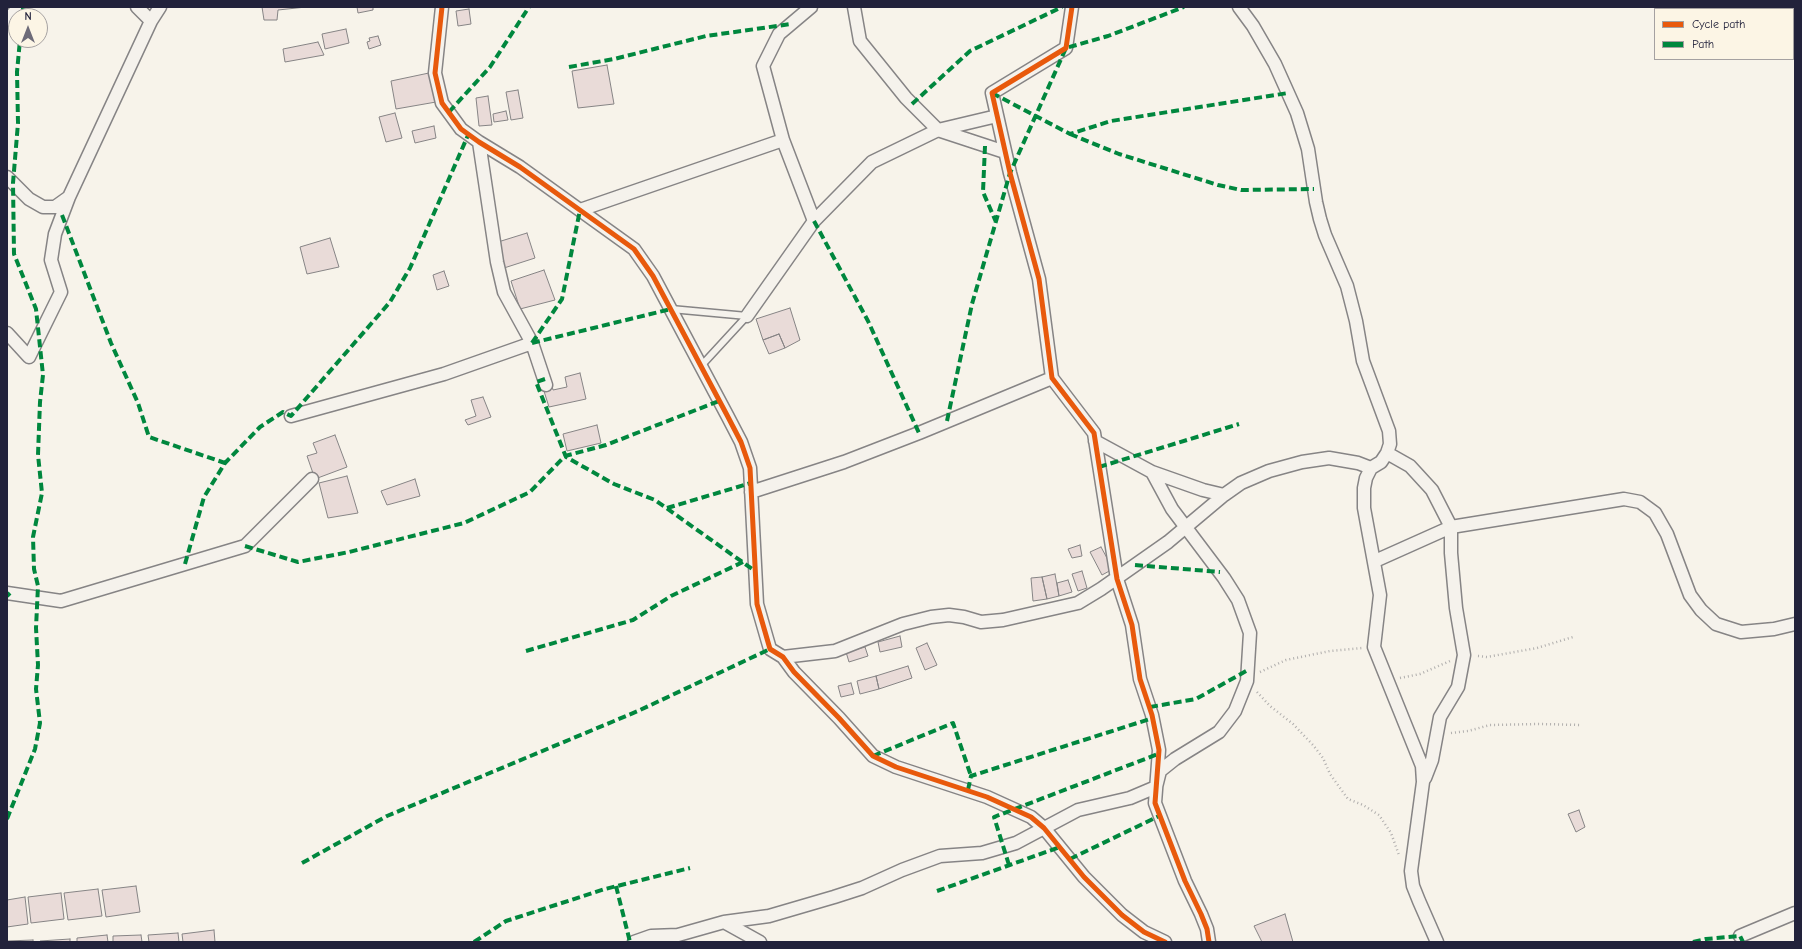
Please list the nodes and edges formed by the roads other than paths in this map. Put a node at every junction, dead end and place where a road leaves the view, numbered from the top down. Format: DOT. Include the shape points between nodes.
graph roads {
  1 [pos="19,7"];
  2 [pos="137,7"];
  3 [pos="160,7"];
  4 [pos="442,7"];
  5 [pos="811,7"];
  6 [pos="854,7"];
  7 [pos="1072,7"];
  8 [pos="1239,7"];
  9 [pos="7,20"];
  10 [pos="151,21"];
  11 [pos="997,116"];
  12 [pos="938,130"];
  13 [pos="783,140"];
  14 [pos="479,142"];
  15 [pos="1005,152"];
  16 [pos="7,177"];
  17 [pos="69,197"];
  18 [pos="580,210"];
  19 [pos="814,222"];
  20 [pos="671,309"];
  21 [pos="747,316"];
  22 [pos="7,333"];
  23 [pos="532,342"];
  24 [pos="701,366"];
  25 [pos="1052,378"];
  26 [pos="546,385"];
  27 [pos="291,416"];
  28 [pos="1095,441"];
  29 [pos="1387,453"];
  30 [pos="1371,468"];
  31 [pos="1152,472"];
  32 [pos="312,479"];
  33 [pos="751,492"];
  34 [pos="1224,495"];
  35 [pos="1186,527"];
  36 [pos="1451,527"];
  37 [pos="1375,561"];
  38 [pos="1116,578"];
  39 [pos="7,593"];
  40 [pos="1795,624"];
  41 [pos="783,657"];
  42 [pos="1423,782"];
  43 [pos="1156,787"];
  44 [pos="1044,828"];
  45 [pos="1795,914"];
  46 [pos="724,922"];
  47 [pos="1740,936"];
  48 [pos="634,942"];
  49 [pos="760,942"];
  50 [pos="1165,942"];
  51 [pos="1209,942"];
  52 [pos="1437,942"];
  1 -- 9 [label="street"];
  2 -- 10 [label="street"];
  3 -- 10 [label="street"];
  4 -- 14 [label="street" via="434,73 442,103 461,129"];
  5 -- 13 [label="street" via="779,34 763,66"];
  6 -- 12 [label="street" via="860,41 906,98"];
  7 -- 11 [label="street" via="1066,48 992,93"];
  8 -- 29 [label="street" via="1276,64 1297,112 1308,149 1320,219 1347,286 1363,362 1389,431 1390,444"];
  10 -- 17 [label="street"];
  11 -- 12 [label="street"];
  11 -- 15 [label="street"];
  12 -- 15 [label="street"];
  12 -- 19 [label="street" via="872,162"];
  13 -- 18 [label="street"];
  13 -- 19 [label="street"];
  14 -- 18 [label="street" via="520,167"];
  14 -- 23 [label="street" via="504,292"];
  15 -- 25 [label="street" via="1039,279"];
  16 -- 17 [label="street" via="29,199 43,208 55,207"];
  17 -- 22 [label="street" via="55,234 51,260 61,292 29,357"];
  18 -- 20 [label="street" via="634,249 653,276"];
  19 -- 21 [label="street"];
  20 -- 21 [label="lane"];
  20 -- 24 [label="street"];
  21 -- 24 [label="lane"];
  23 -- 26 [label="street"];
  23 -- 27 [label="street" via="444,374"];
  24 -- 33 [label="street" via="741,442 750,468"];
  25 -- 28 [label="street" via="1094,433"];
  25 -- 33 [label="street" via="844,462"];
  28 -- 31 [label="street"];
  28 -- 38 [label="street"];
  29 -- 30 [label="street" via="1381,462"];
  29 -- 36 [label="street" via="1410,466 1432,490"];
  30 -- 34 [label="street" via="1329,458 1302,462 1269,471 1241,483"];
  30 -- 37 [label="street" via="1366,478 1364,508"];
  31 -- 34 [label="street"];
  31 -- 35 [label="street" via="1172,509"];
  32 -- 39 [label="street" via="245,546 61,601"];
  33 -- 41 [label="street" via="757,604 770,649"];
  34 -- 35 [label="street"];
  35 -- 38 [label="street"];
  35 -- 43 [label="street" via="1238,600 1250,633 1247,681 1235,712 1219,732 1160,771"];
  36 -- 37 [label="street"];
  36 -- 40 [label="street" via="1624,499 1640,502 1655,513 1667,534 1690,595 1716,624 1741,632"];
  36 -- 42 [label="street" via="1456,608 1464,655 1458,687 1440,717 1432,760"];
  37 -- 42 [label="street" via="1380,595 1374,647 1422,766"];
  38 -- 41 [label="street" via="1078,603 1002,620 981,622 949,615 931,617 903,624 835,651"];
  38 -- 43 [label="street" via="1132,625 1140,679 1153,718 1159,750"];
  41 -- 44 [label="street" via="873,756 896,767 1006,804"];
  42 -- 52 [label="street" via="1411,871 1413,886"];
  43 -- 44 [label="street" via="1130,798 1078,810"];
  43 -- 51 [label="street" via="1157,810 1185,881 1202,914"];
  44 -- 46 [label="street" via="1016,842 982,853 940,856 834,897 769,916"];
  44 -- 50 [label="street" via="1084,877 1122,915 1144,932"];
  45 -- 47 [label="street"];
  46 -- 48 [label="street" via="678,935 651,936"];
  46 -- 49 [label="street"];
}
